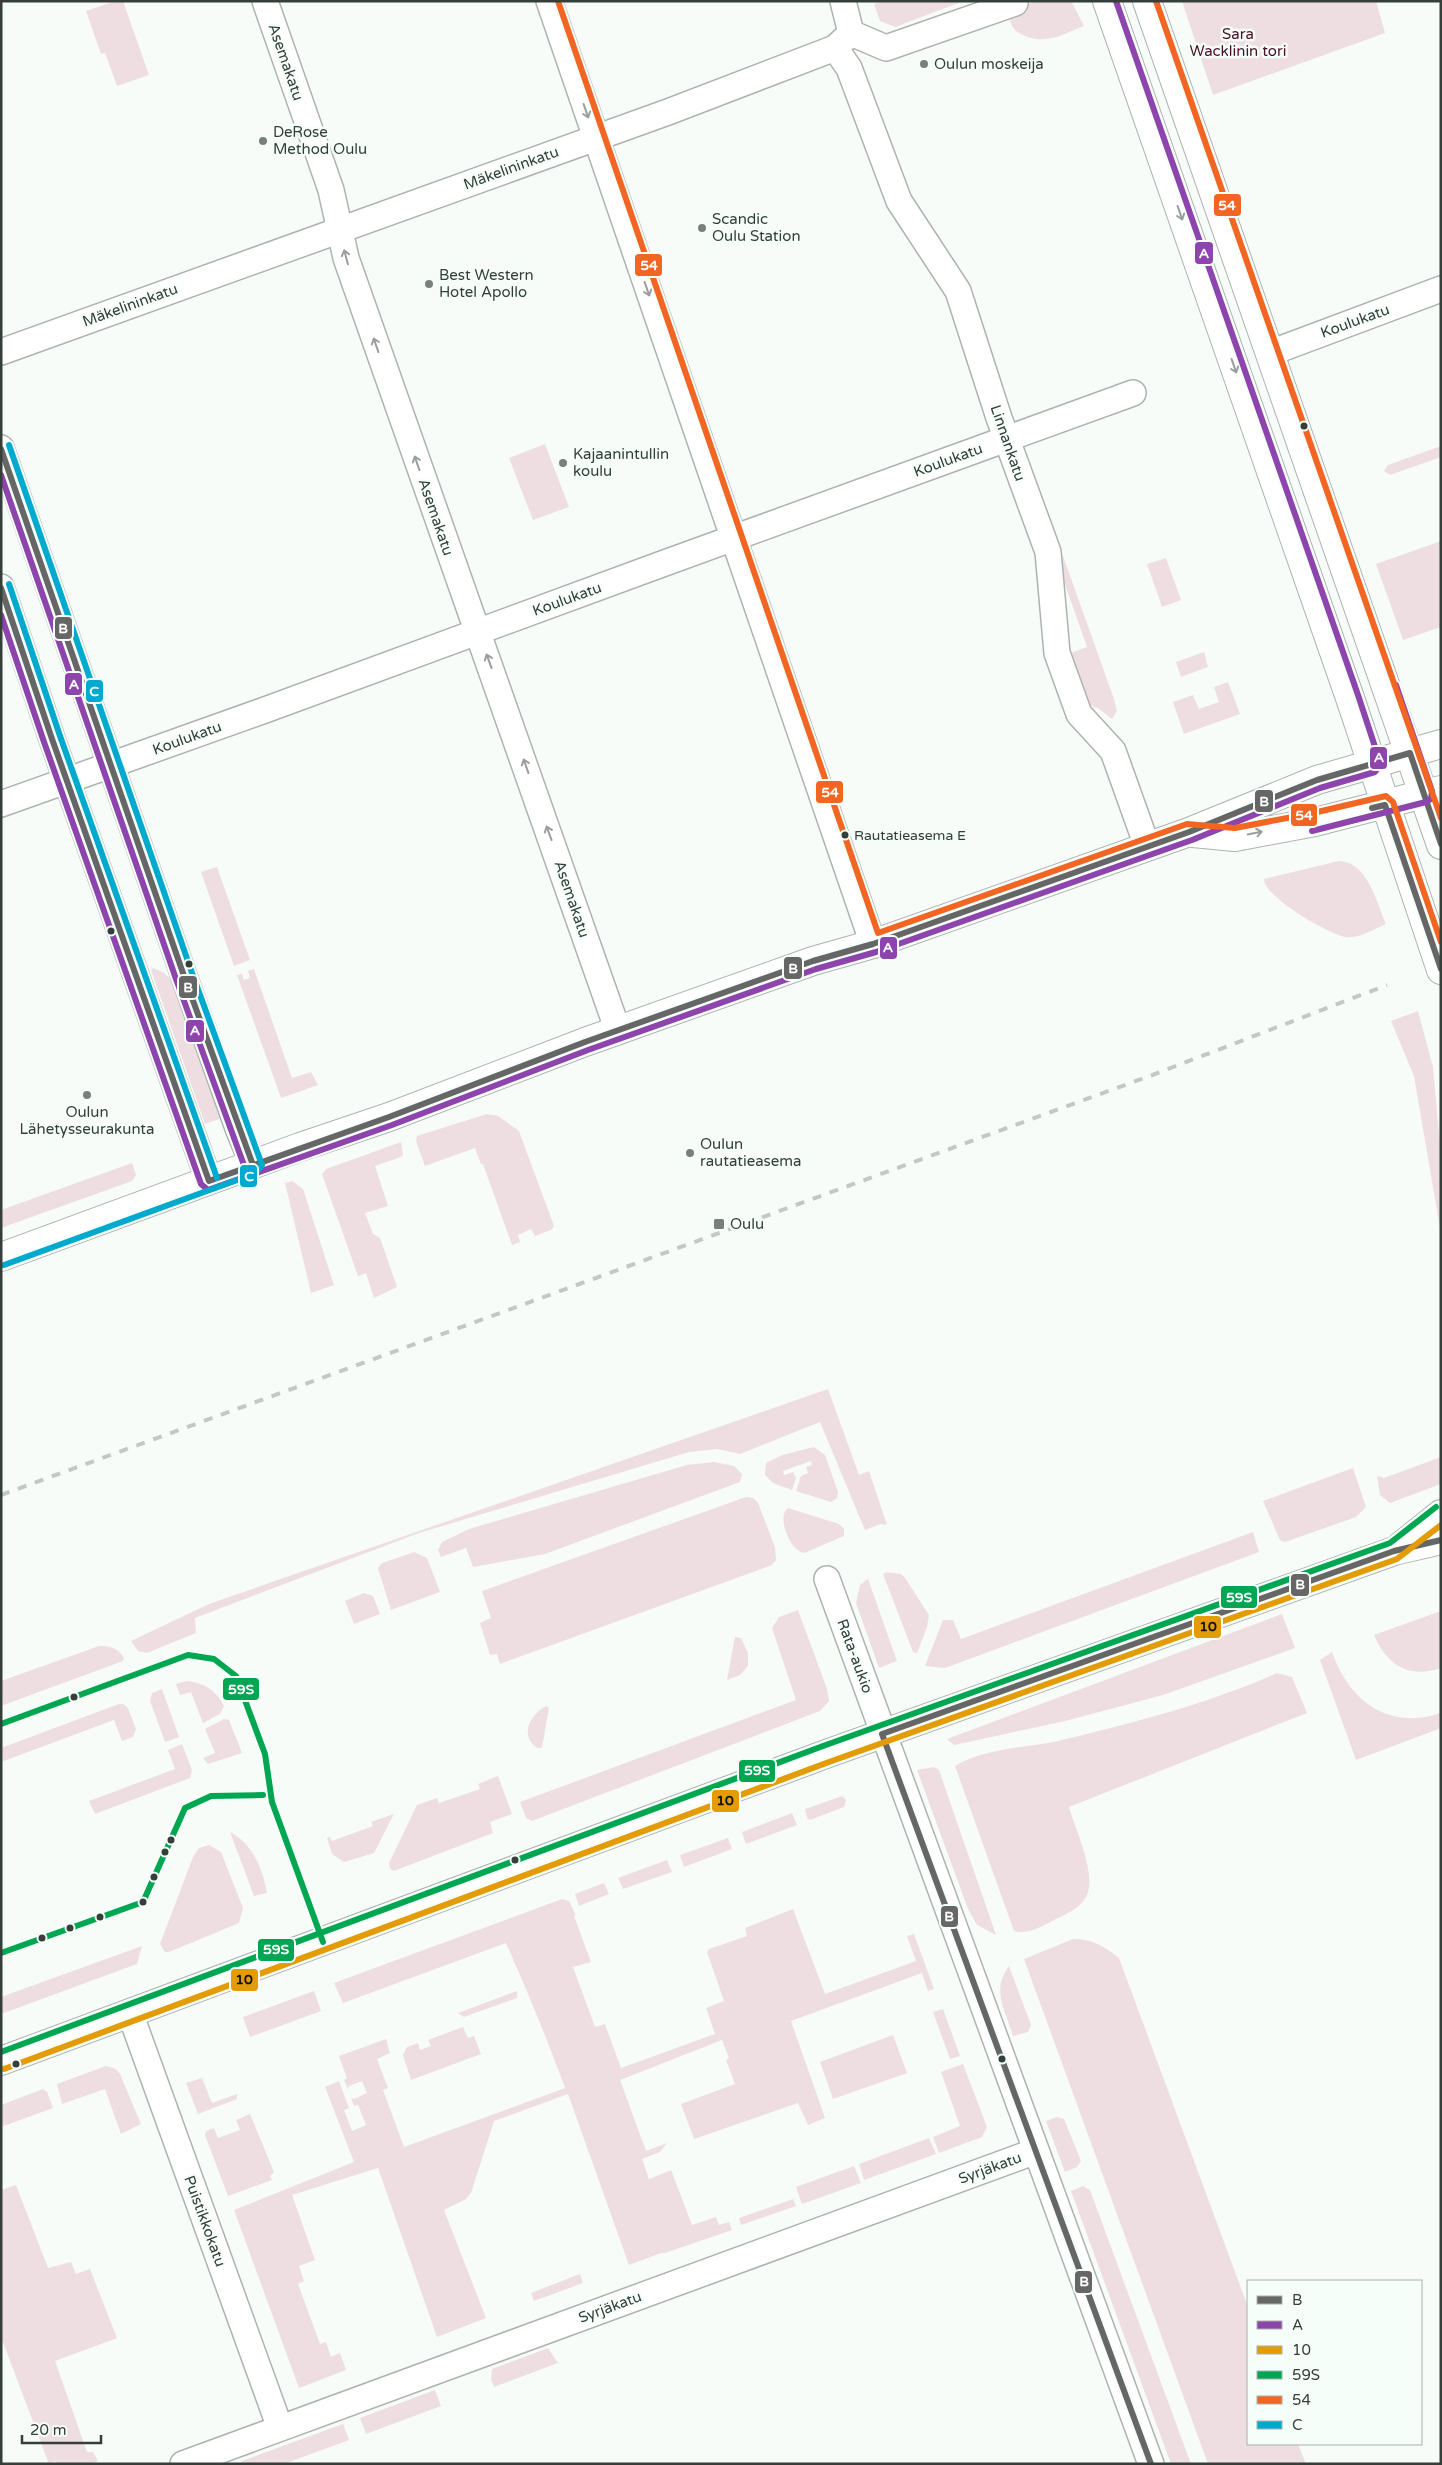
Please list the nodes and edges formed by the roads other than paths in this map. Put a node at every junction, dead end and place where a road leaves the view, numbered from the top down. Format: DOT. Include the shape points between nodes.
graph roads {
  1 [pos="265,1"];
  2 [pos="548,1"];
  3 [pos="843,1"];
  4 [pos="1107,1"];
  5 [pos="1147,1"];
  6 [pos="1015,3"];
  7 [pos="843,40"];
  8 [pos="596,138"];
  9 [pos="340,230"];
  10 [pos="1441,289"];
  11 [pos="1,352"];
  12 [pos="1270,353"];
  13 [pos="1133,394"];
  14 [pos="1007,439"];
  15 [pos="1,448"];
  16 [pos="734,537"];
  17 [pos="1,587"];
  18 [pos="478,632"];
  19 [pos="1441,744"];
  20 [pos="1410,753"];
  21 [pos="1372,764"];
  22 [pos="111,765"];
  23 [pos="67,780"];
  24 [pos="1432,792"];
  25 [pos="1,804"];
  26 [pos="1385,805"];
  27 [pos="1189,832"];
  28 [pos="1441,845"];
  29 [pos="1147,846"];
  30 [pos="874,944"];
  31 [pos="1441,970"];
  32 [pos="618,1031"];
  33 [pos="253,1165"];
  34 [pos="209,1181"];
  35 [pos="1,1256"];
  36 [pos="1441,1514"];
  37 [pos="1441,1540"];
  38 [pos="1394,1551"];
  39 [pos="827,1579"];
  40 [pos="882,1734"];
  41 [pos="130,2013"];
  42 [pos="1,2061"];
  43 [pos="1036,2151"];
  44 [pos="280,2428"];
  45 [pos="183,2464"];
  46 [pos="1151,2464"];
  1 -- 9 [label="street, Asemakatu" via="331,190"];
  2 -- 8 [label="street, one-way"];
  3 -- 7 [label="street, Linnankatu"];
  4 -- 21 [label="street, one-way"];
  5 -- 12 [label="street"];
  6 -- 7 [label="street" via="886,48"];
  7 -- 8 [label="street, Mäkelininkatu"];
  7 -- 14 [label="street, Linnankatu" via="849,68 899,200 958,291"];
  8 -- 9 [label="street, Mäkelininkatu"];
  8 -- 16 [label="street, one-way"];
  9 -- 11 [label="street, Mäkelininkatu"];
  18 -- 9 [label="street, Asemakatu, one-way" via="346,258"];
  10 -- 12 [label="street, Koulukatu"];
  12 -- 20 [label="street"];
  13 -- 14 [label="street, Koulukatu"];
  14 -- 16 [label="street, Koulukatu"];
  14 -- 29 [label="street, Linnankatu" via="1048,552 1057,653 1078,714 1113,751"];
  15 -- 22 [label="street"];
  16 -- 18 [label="street, Koulukatu"];
  16 -- 30 [label="street"];
  17 -- 23 [label="street"];
  18 -- 22 [label="street, Koulukatu"];
  32 -- 18 [label="street, Asemakatu, one-way"];
  19 -- 20 [label="street"];
  20 -- 21 [label="street"];
  20 -- 24 [label="street"];
  21 -- 26 [label="street"];
  21 -- 27 [label="street" via="1317,780"];
  22 -- 23 [label="street, Koulukatu"];
  22 -- 33 [label="street"];
  23 -- 25 [label="street, Koulukatu"];
  23 -- 34 [label="street"];
  24 -- 26 [label="street"];
  24 -- 28 [label="street"];
  27 -- 26 [label="street, one-way" via="1235,837"];
  26 -- 31 [label="street"];
  27 -- 29 [label="street"];
  29 -- 30 [label="street"];
  30 -- 32 [label="street" via="832,954"];
  32 -- 33 [label="street"];
  33 -- 34 [label="street"];
  34 -- 35 [label="street"];
  36 -- 38 [label="street"];
  37 -- 38 [label="street"];
  38 -- 40 [label="street"];
  39 -- 40 [label="street, Rata-aukio"];
  40 -- 41 [label="street"];
  40 -- 43 [label="street, Rata-aukio"];
  41 -- 42 [label="street"];
  41 -- 44 [label="street, Puistikkokatu"];
  43 -- 44 [label="street, Syrjäkatu"];
  43 -- 46 [label="street, Rata-aukio"];
  44 -- 45 [label="street, Syrjäkatu"];
}
